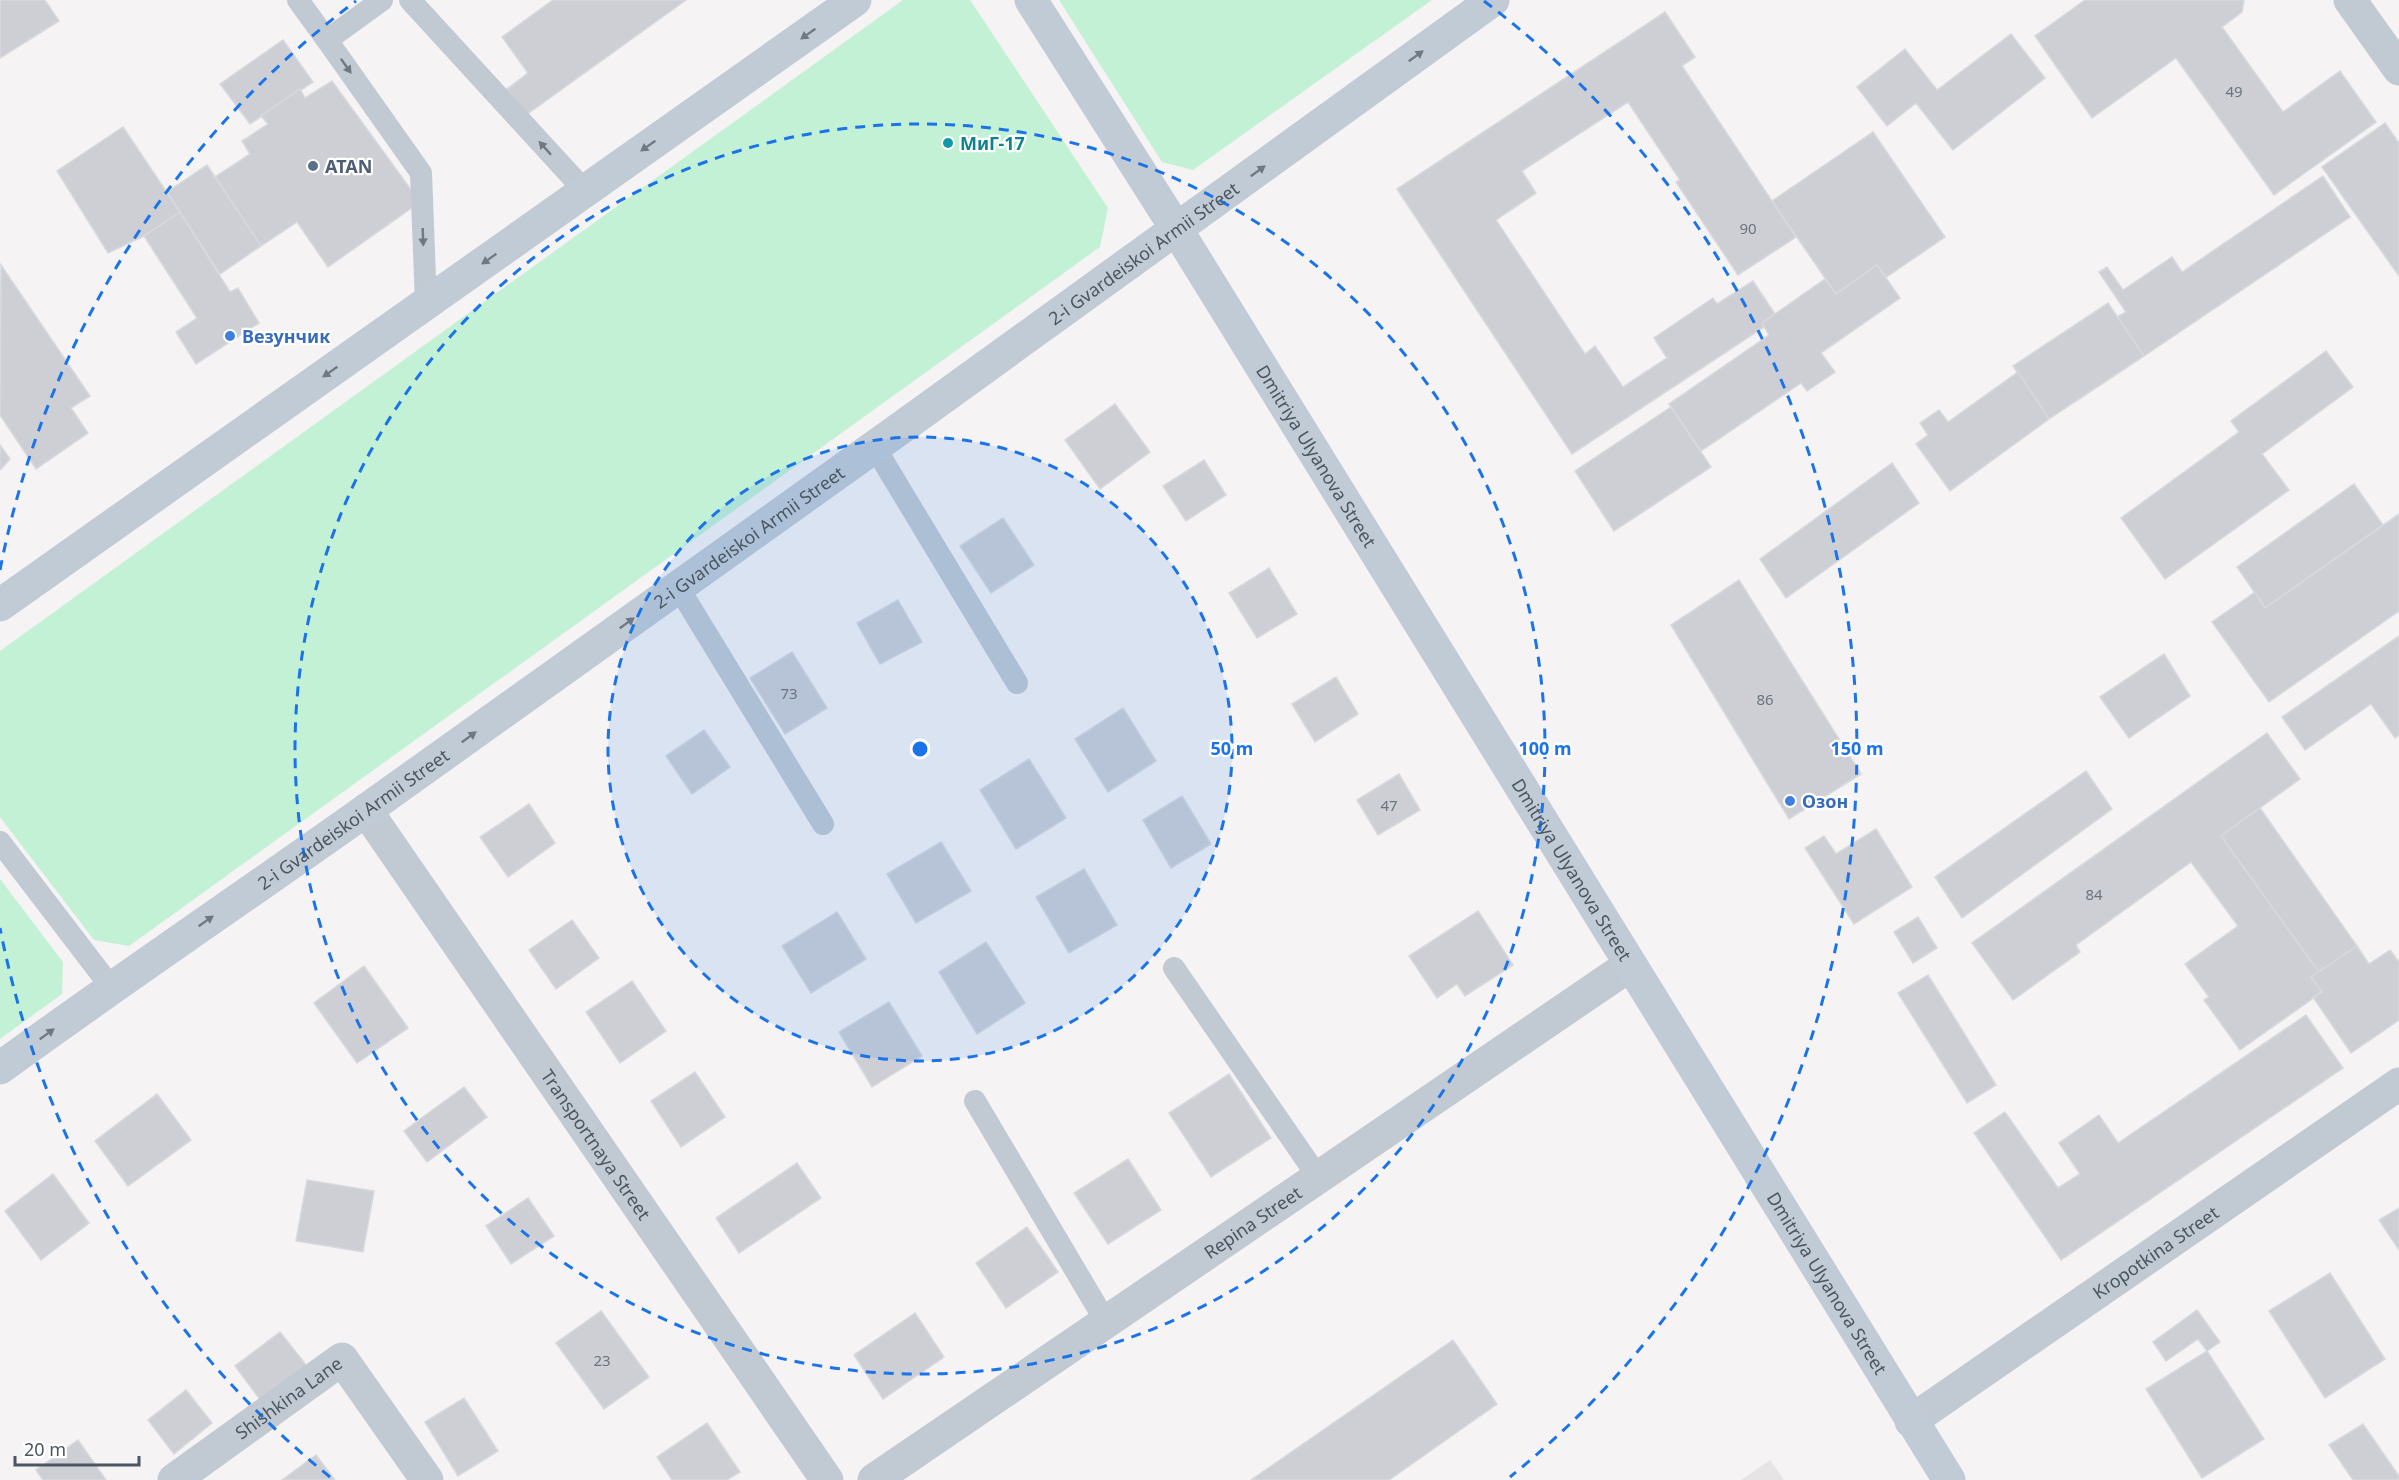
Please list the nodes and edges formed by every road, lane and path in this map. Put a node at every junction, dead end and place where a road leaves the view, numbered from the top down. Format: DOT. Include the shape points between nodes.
graph roads {
  1 [pos="298,0"];
  2 [pos="382,0"];
  3 [pos="410,0"];
  4 [pos="855,0"];
  5 [pos="1031,0"];
  6 [pos="1493,0"];
  7 [pos="2350,0"];
  8 [pos="327,40"];
  9 [pos="2399,69"];
  10 [pos="585,191"];
  11 [pos="1177,230"];
  12 [pos="426,304"];
  13 [pos="874,446"];
  14 [pos="678,587"];
  15 [pos="0,605"];
  16 [pos="1017,683"];
  17 [pos="366,810"];
  18 [pos="823,824"];
  19 [pos="0,842"];
  20 [pos="1630,965"];
  21 [pos="1174,968"];
  22 [pos="111,987"];
  23 [pos="0,1068"];
  24 [pos="2399,1084"];
  25 [pos="975,1101"];
  26 [pos="1318,1177"];
  27 [pos="1106,1322"];
  28 [pos="1911,1421"];
  29 [pos="174,1480"];
  30 [pos="428,1480"];
  31 [pos="827,1480"];
  32 [pos="874,1480"];
  33 [pos="1949,1480"];
  1 -- 8 [label="lane"];
  2 -- 8 [label="lane"];
  10 -- 3 [label="lane, one-way"];
  4 -- 10 [label="main road, one-way"];
  5 -- 11 [label="main road, Dmitriya Ulyanova Street"];
  11 -- 6 [label="main road, 2-i Gvardeiskoi Armii Street, one-way"];
  7 -- 9 [label="street"];
  8 -- 12 [label="lane, one-way" via="421,173"];
  10 -- 12 [label="main road, one-way"];
  11 -- 13 [label="main road, 2-i Gvardeiskoi Armii Street"];
  11 -- 20 [label="main road, Dmitriya Ulyanova Street"];
  12 -- 15 [label="main road, one-way"];
  13 -- 14 [label="main road, 2-i Gvardeiskoi Armii Street"];
  13 -- 16 [label="lane"];
  17 -- 14 [label="main road, 2-i Gvardeiskoi Armii Street, one-way"];
  14 -- 18 [label="lane"];
  22 -- 17 [label="main road, 2-i Gvardeiskoi Armii Street, one-way"];
  17 -- 31 [label="street, Transportnaya Street"];
  19 -- 22 [label="lane"];
  20 -- 26 [label="street, Repina Street"];
  20 -- 28 [label="main road, Dmitriya Ulyanova Street"];
  21 -- 26 [label="lane"];
  23 -- 22 [label="main road, 2-i Gvardeiskoi Armii Street, one-way"];
  24 -- 28 [label="street, Kropotkina Street"];
  25 -- 27 [label="lane"];
  26 -- 27 [label="street, Repina Street"];
  27 -- 32 [label="street, Repina Street"];
  28 -- 33 [label="main road, Dmitriya Ulyanova Street"];
  29 -- 30 [label="street, Shishkina Lane" via="342,1359"];
}
